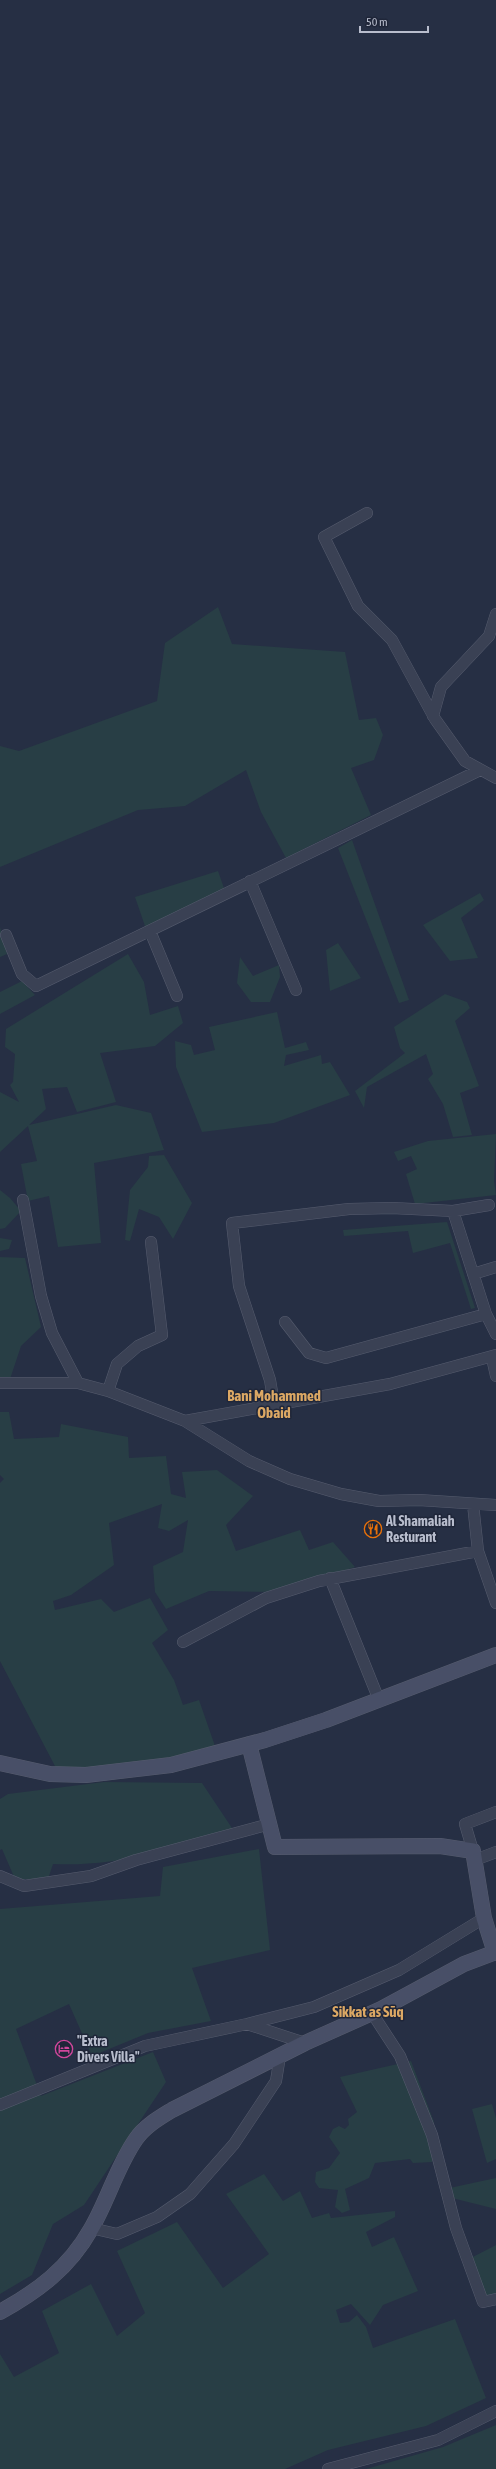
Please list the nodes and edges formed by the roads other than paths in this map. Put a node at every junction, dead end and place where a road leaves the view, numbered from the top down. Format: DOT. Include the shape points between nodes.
graph roads {
  1 [pos="367,513"];
  2 [pos="496,614"];
  3 [pos="433,716"];
  4 [pos="480,770"];
  5 [pos="496,778"];
  6 [pos="250,882"];
  7 [pos="150,931"];
  8 [pos="6,935"];
  9 [pos="296,990"];
  10 [pos="177,996"];
  11 [pos="23,1200"];
  12 [pos="489,1205"];
  13 [pos="453,1211"];
  14 [pos="151,1242"];
  15 [pos="496,1267"];
  16 [pos="473,1274"];
  17 [pos="486,1314"];
  18 [pos="285,1322"];
  19 [pos="496,1334"];
  20 [pos="494,1356"];
  21 [pos="496,1376"];
  22 [pos="0,1382"];
  23 [pos="78,1384"];
  24 [pos="108,1391"];
  25 [pos="274,1404"];
  26 [pos="185,1421"];
  27 [pos="473,1504"];
  28 [pos="496,1505"];
  29 [pos="478,1551"];
  30 [pos="330,1578"];
  31 [pos="496,1603"];
  32 [pos="183,1642"];
  33 [pos="496,1655"];
  34 [pos="379,1700"];
  35 [pos="250,1744"];
  36 [pos="0,1763"];
  37 [pos="496,1812"];
  38 [pos="270,1824"];
  39 [pos="496,1852"];
  40 [pos="474,1856"];
  41 [pos="0,1876"];
  42 [pos="484,1918"];
  43 [pos="495,1952"];
  44 [pos="372,2013"];
  45 [pos="246,2024"];
  46 [pos="305,2043"];
  47 [pos="280,2056"];
  48 [pos="0,2105"];
  49 [pos="92,2228"];
  50 [pos="496,2300"];
  51 [pos="0,2312"];
  52 [pos="496,2411"];
  53 [pos="328,2469"];
  1 -- 3 [label="street" via="324,537 358,606 392,640"];
  2 -- 3 [label="street" via="489,636 441,687"];
  3 -- 4 [label="street" via="465,761"];
  4 -- 5 [label="street"];
  4 -- 6 [label="street"];
  6 -- 7 [label="street"];
  6 -- 9 [label="street"];
  7 -- 8 [label="street" via="36,986 22,974"];
  7 -- 10 [label="street"];
  11 -- 23 [label="street" via="41,1296 52,1333"];
  12 -- 13 [label="street"];
  13 -- 16 [label="street"];
  13 -- 25 [label="street" via="349,1209 232,1223 239,1286 270,1380"];
  14 -- 24 [label="street" via="162,1335 138,1346 117,1364"];
  15 -- 16 [label="street"];
  16 -- 17 [label="street"];
  17 -- 18 [label="street" via="326,1358 309,1353"];
  17 -- 19 [label="street"];
  20 -- 21 [label="street"];
  20 -- 25 [label="street" via="390,1384"];
  22 -- 23 [label="street"];
  23 -- 24 [label="street"];
  24 -- 26 [label="street"];
  25 -- 26 [label="street"];
  26 -- 27 [label="street" via="249,1461 290,1479 341,1494 379,1501 419,1500"];
  27 -- 28 [label="street"];
  27 -- 29 [label="street"];
  29 -- 30 [label="street"];
  29 -- 31 [label="street"];
  30 -- 32 [label="street" via="266,1598"];
  30 -- 34 [label="street"];
  33 -- 34 [label="street"];
  34 -- 35 [label="street"];
  35 -- 36 [label="street" via="171,1765 86,1775 50,1774"];
  35 -- 38 [label="street"];
  37 -- 40 [label="street" via="465,1824"];
  38 -- 40 [label="street" via="275,1847 440,1846"];
  38 -- 41 [label="street" via="136,1860 91,1876 24,1886"];
  39 -- 40 [label="street"];
  40 -- 42 [label="street"];
  42 -- 43 [label="street"];
  42 -- 45 [label="street" via="399,1970 314,2007"];
  43 -- 44 [label="street" via="464,1964"];
  44 -- 46 [label="street"];
  44 -- 50 [label="street" via="400,2056 432,2135 456,2228 483,2302"];
  45 -- 46 [label="street"];
  45 -- 48 [label="street" via="145,2046"];
  46 -- 47 [label="street"];
  47 -- 49 [label="street" via="172,2110 152,2123 136,2138"];
  47 -- 49 [label="street" via="276,2081 234,2144 190,2194 157,2217 116,2234"];
  49 -- 51 [label="street" via="60,2271 32,2294"];
  52 -- 53 [label="street" via="438,2440"];
}
